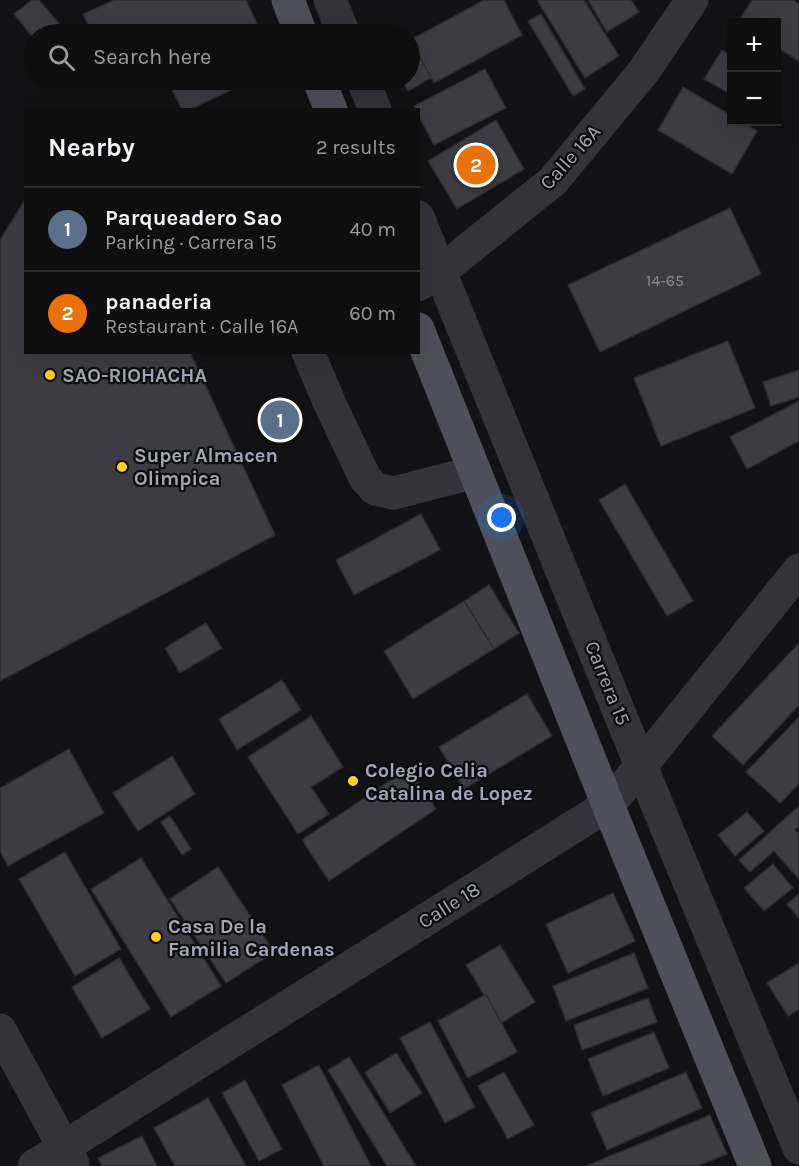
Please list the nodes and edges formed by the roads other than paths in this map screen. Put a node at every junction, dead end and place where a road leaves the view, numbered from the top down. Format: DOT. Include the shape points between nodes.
graph roads {
  1 [pos="288,0"];
  2 [pos="330,0"];
  3 [pos="692,0"];
  4 [pos="297,24"];
  5 [pos="340,24"];
  6 [pos="323,90"];
  7 [pos="367,90"];
  8 [pos="330,108"];
  9 [pos="374,108"];
  10 [pos="420,227"];
  11 [pos="430,278"];
  12 [pos="420,334"];
  13 [pos="309,354"];
  14 [pos="476,472"];
  15 [pos="799,570"];
  16 [pos="641,766"];
  17 [pos="608,805"];
  18 [pos="0,1030"];
  19 [pos="799,1148"];
  20 [pos="68,1156"];
  21 [pos="34,1166"];
  22 [pos="756,1166"];
  1 -- 4 [label="main road"];
  2 -- 5 [label="street"];
  3 -- 11 [label="street, Calle 16A" via="644,71 553,182"];
  6 -- 8 [label="main road"];
  7 -- 9 [label="street"];
  10 -- 11 [label="street, Carrera 15"];
  11 -- 16 [label="street, Carrera 15"];
  12 -- 14 [label="main road"];
  13 -- 14 [label="street" via="365,478 375,489 394,493"];
  14 -- 17 [label="main road"];
  15 -- 16 [label="street, Calle 18"];
  16 -- 17 [label="street, Calle 18"];
  16 -- 19 [label="street, Carrera 15"];
  17 -- 20 [label="street, Calle 18"];
  17 -- 22 [label="main road"];
  18 -- 20 [label="street"];
  20 -- 21 [label="street, Calle 18"];
}
